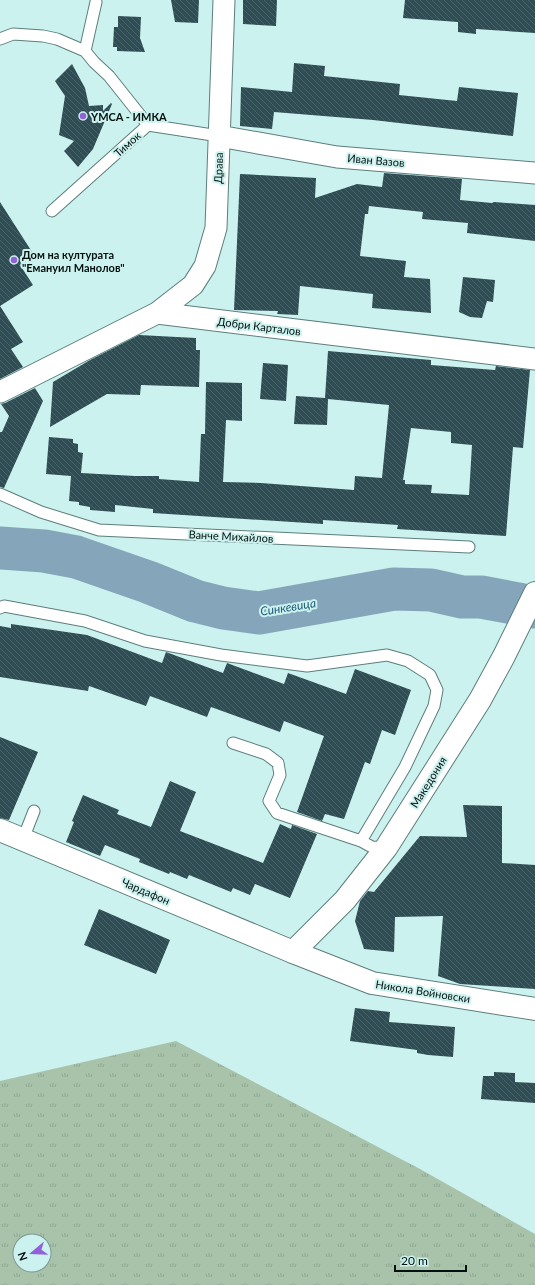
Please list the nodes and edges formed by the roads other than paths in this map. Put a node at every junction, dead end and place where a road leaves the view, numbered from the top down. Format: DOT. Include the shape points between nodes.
graph roads {
  1 [pos="224,0"];
  2 [pos="96,2"];
  3 [pos="0,39"];
  4 [pos="85,51"];
  5 [pos="148,125"];
  6 [pos="219,136"];
  7 [pos="535,173"];
  8 [pos="52,212"];
  9 [pos="157,313"];
  10 [pos="535,359"];
  11 [pos="0,392"];
  12 [pos="0,494"];
  13 [pos="469,547"];
  14 [pos="535,593"];
  15 [pos="0,608"];
  16 [pos="233,743"];
  17 [pos="34,811"];
  18 [pos="0,830"];
  19 [pos="23,839"];
  20 [pos="361,841"];
  21 [pos="386,848"];
  22 [pos="293,952"];
  23 [pos="535,1009"];
  1 -- 6 [label="street, Драва"];
  2 -- 4 [label="lane"];
  3 -- 4 [label="lane" via="13,34 43,36"];
  4 -- 5 [label="lane" via="109,76"];
  5 -- 6 [label="lane, Тимок"];
  5 -- 8 [label="lane, Тимок"];
  6 -- 7 [label="street, Иван Вазов" via="337,157"];
  6 -- 9 [label="street, Драва" via="216,228 205,266 193,285"];
  9 -- 10 [label="street, Добри Карталов"];
  9 -- 11 [label="street"];
  12 -- 13 [label="lane, Ванче Михайлов" via="41,512 99,530"];
  14 -- 21 [label="main road, Македония" via="480,700"];
  15 -- 20 [label="lane" via="4,606 85,621 145,641 221,655 308,666 387,655 408,661 430,675 437,690 434,706 405,767"];
  16 -- 20 [label="lane" via="266,754 278,762 280,775 269,801 277,813"];
  17 -- 19 [label="lane"];
  18 -- 19 [label="main road, Чардафон"];
  19 -- 22 [label="main road, Чардафон"];
  20 -- 21 [label="lane" via="372,847"];
  21 -- 22 [label="main road, Македония" via="345,900"];
  22 -- 23 [label="main road, Никола Войновски" via="372,983"];
}
